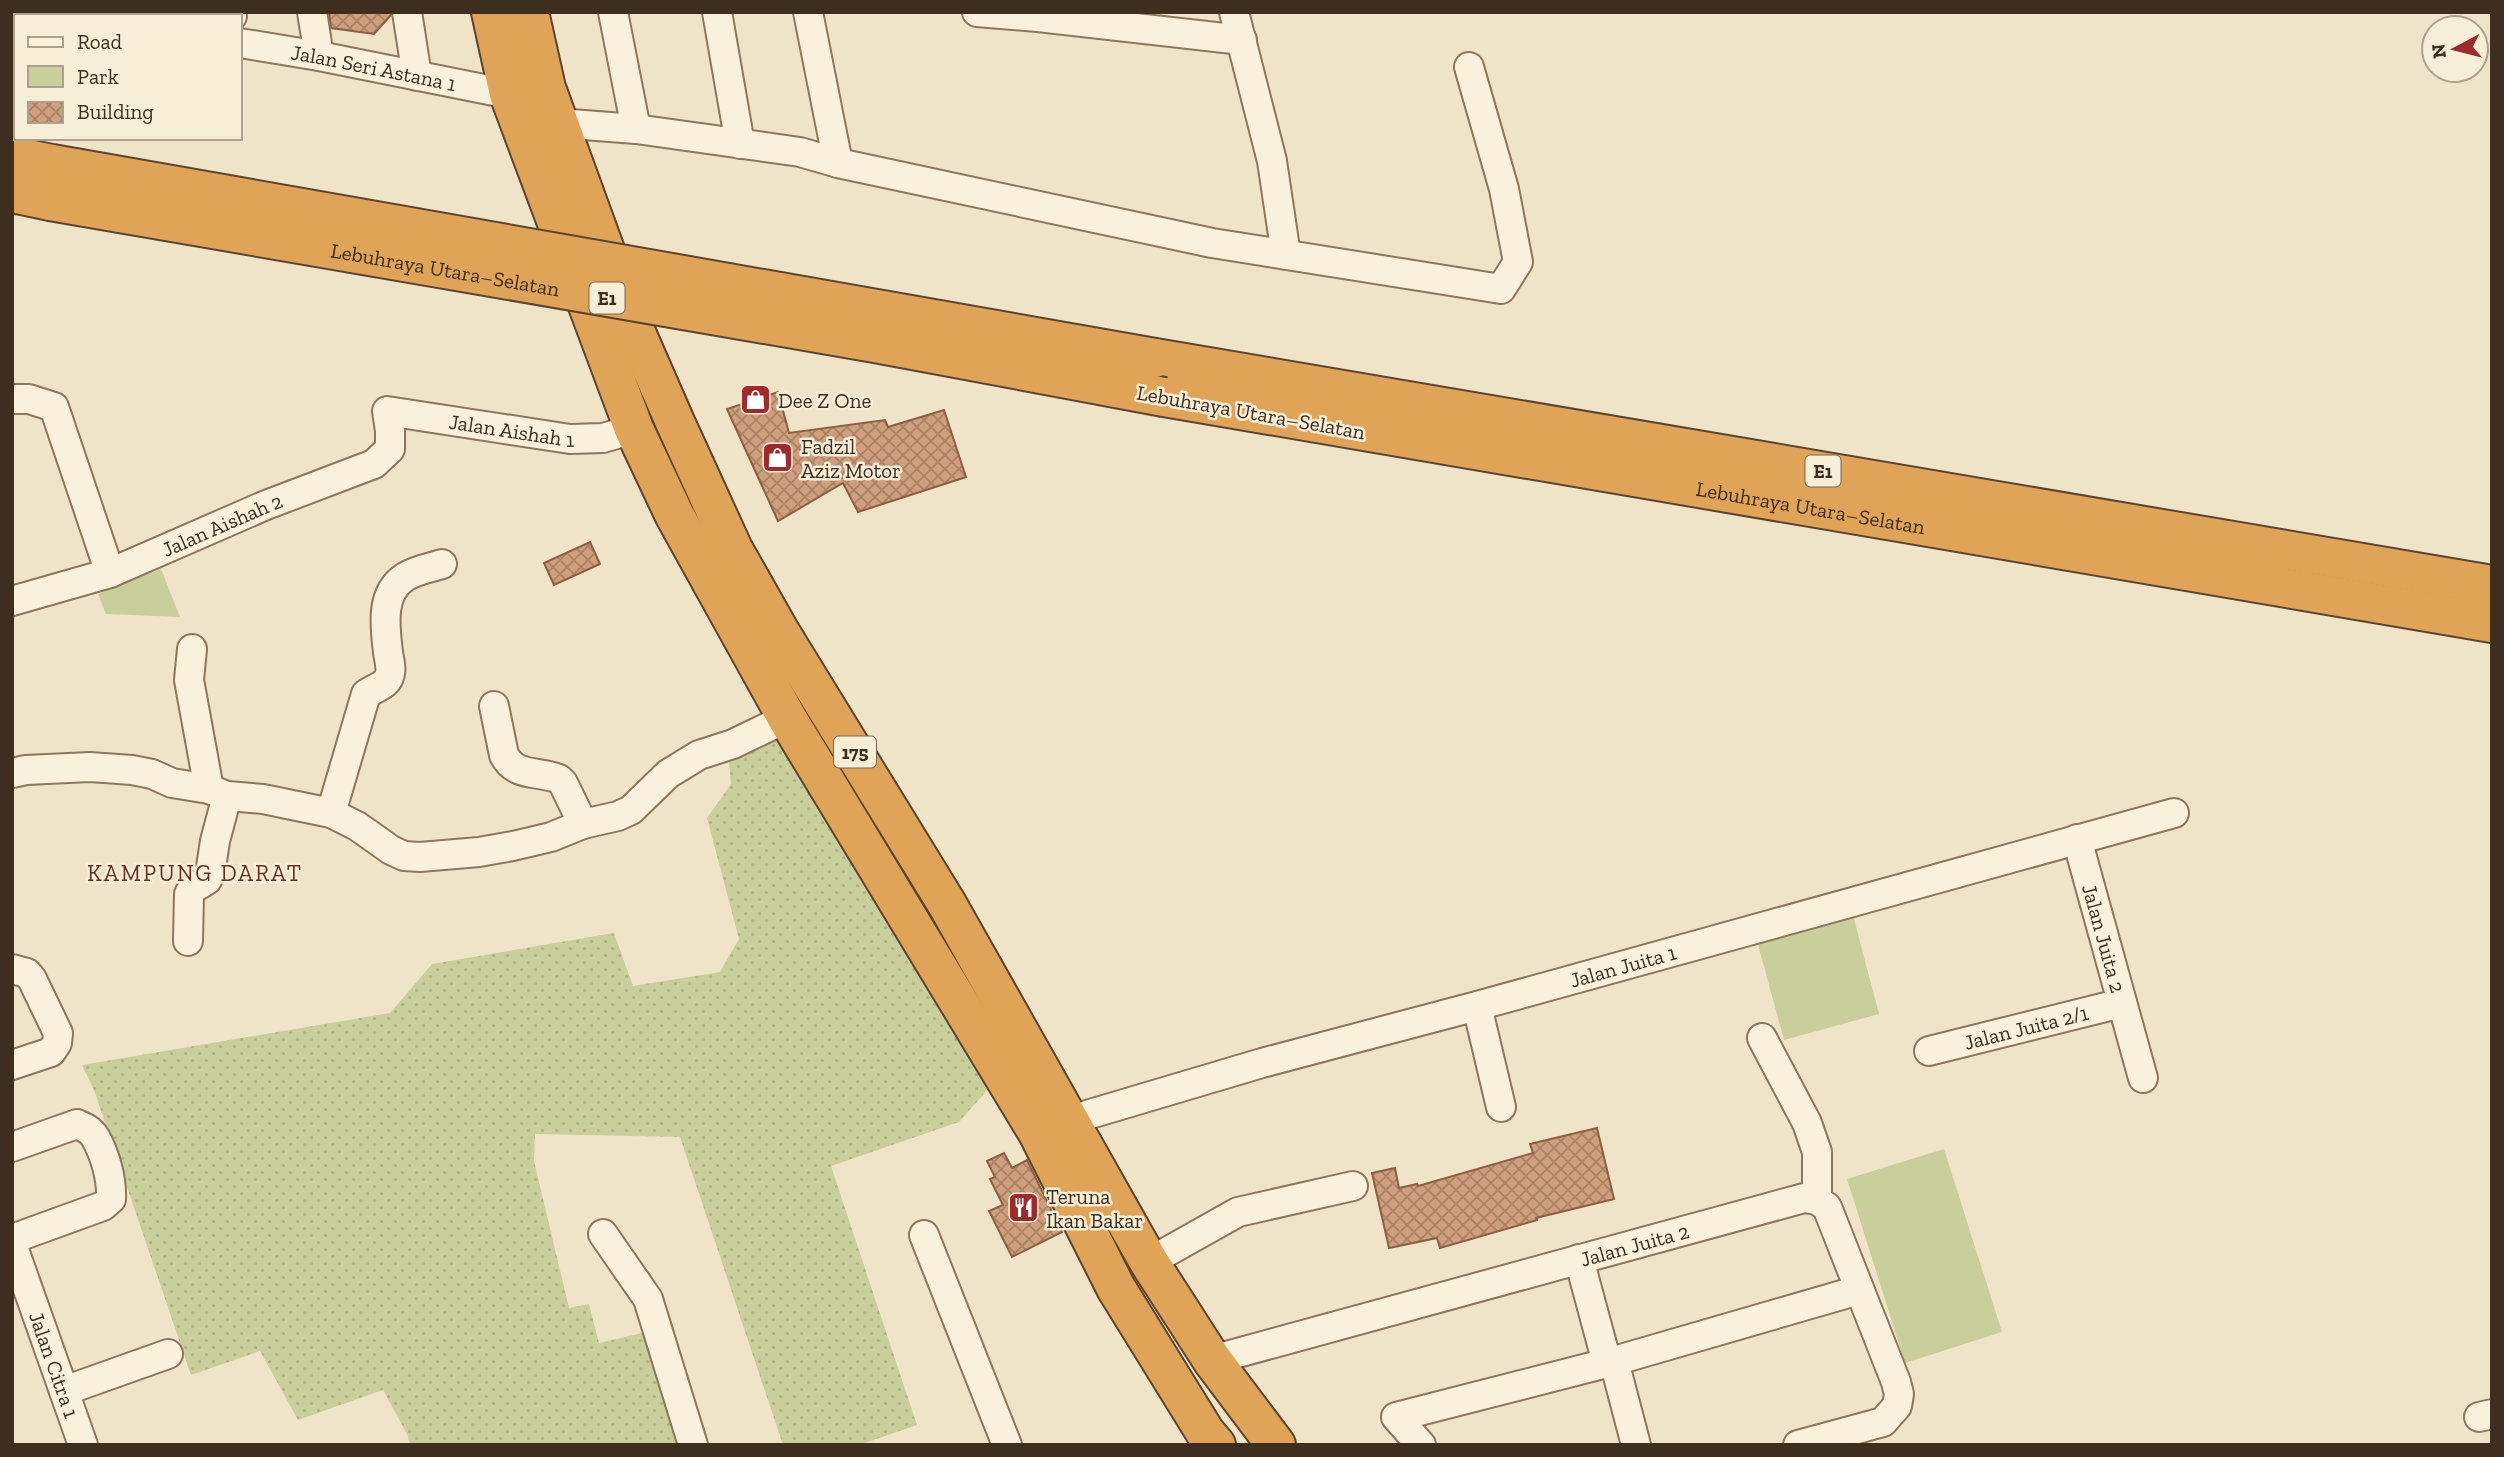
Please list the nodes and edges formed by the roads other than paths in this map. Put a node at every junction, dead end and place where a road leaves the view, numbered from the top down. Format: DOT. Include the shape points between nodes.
graph roads {
  1 [pos="312,12"];
  2 [pos="407,12"];
  3 [pos="491,12"];
  4 [pos="529,12"];
  5 [pos="613,12"];
  6 [pos="717,12"];
  7 [pos="808,12"];
  8 [pos="977,12"];
  9 [pos="1234,12"];
  10 [pos="1037,14"];
  11 [pos="1242,40"];
  12 [pos="242,43"];
  13 [pos="319,56"];
  14 [pos="1469,67"];
  15 [pos="417,76"];
  16 [pos="509,94"];
  17 [pos="558,123"];
  18 [pos="636,129"];
  19 [pos="740,145"];
  20 [pos="12,156"];
  21 [pos="838,163"];
  22 [pos="51,183"];
  23 [pos="12,193"];
  24 [pos="1286,255"];
  25 [pos="12,399"];
  26 [pos="387,411"];
  27 [pos="634,429"];
  28 [pos="442,565"];
  29 [pos="110,573"];
  30 [pos="2492,585"];
  31 [pos="12,601"];
  32 [pos="2492,623"];
  33 [pos="192,649"];
  34 [pos="494,706"];
  35 [pos="787,718"];
  36 [pos="12,773"];
  37 [pos="218,793"];
  38 [pos="331,813"];
  39 [pos="2174,813"];
  40 [pos="583,824"];
  41 [pos="2077,839"];
  42 [pos="188,941"];
  43 [pos="22,974"];
  44 [pos="2122,1003"];
  45 [pos="1478,1006"];
  46 [pos="1762,1038"];
  47 [pos="1929,1051"];
  48 [pos="12,1065"];
  49 [pos="2143,1078"];
  50 [pos="1501,1107"];
  51 [pos="1070,1120"];
  52 [pos="12,1147"];
  53 [pos="1353,1186"];
  54 [pos="1817,1200"];
  55 [pos="603,1234"];
  56 [pos="924,1235"];
  57 [pos="12,1242"];
  58 [pos="1579,1259"];
  59 [pos="1149,1262"];
  60 [pos="1859,1290"];
  61 [pos="21,1296"];
  62 [pos="168,1354"];
  63 [pos="1212,1360"];
  64 [pos="1610,1362"];
  65 [pos="64,1391"];
  66 [pos="1211,1441"];
  67 [pos="83,1445"];
  68 [pos="694,1445"];
  69 [pos="1007,1445"];
  70 [pos="1276,1445"];
  71 [pos="1421,1445"];
  72 [pos="1636,1445"];
  73 [pos="1798,1445"];
  1 -- 13 [label="street"];
  2 -- 15 [label="street"];
  3 -- 16 [label="highway, 175"];
  4 -- 17 [label="highway, 175"];
  5 -- 18 [label="street"];
  6 -- 19 [label="street"];
  7 -- 21 [label="street"];
  8 -- 10 [label="street"];
  9 -- 11 [label="street"];
  10 -- 11 [label="street"];
  11 -- 24 [label="street" via="1272,161"];
  12 -- 13 [label="street, Jalan Seri Astana 1"];
  13 -- 15 [label="street, Jalan Seri Astana 1"];
  14 -- 24 [label="street" via="1504,189 1518,262 1501,289"];
  15 -- 16 [label="street, Jalan Seri Astana 1"];
  16 -- 27 [label="highway, 175"];
  17 -- 18 [label="street"];
  17 -- 51 [label="highway, 175" via="630,319 733,549 947,904"];
  18 -- 19 [label="street"];
  19 -- 21 [label="street" via="800,152"];
  20 -- 22 [label="highway, Lebuhraya Utara–Selatan / E1"];
  21 -- 24 [label="street"];
  22 -- 23 [label="highway, Lebuhraya Utara–Selatan / E1"];
  22 -- 30 [label="highway, Lebuhraya Utara–Selatan / E1, bridge" via="1155,358"];
  22 -- 32 [label="highway, Lebuhraya Utara–Selatan / E1, bridge" via="1164,397"];
  25 -- 29 [label="street" via="54,407"];
  26 -- 27 [label="street, Jalan Aishah 1" via="570,439 603,438"];
  26 -- 29 [label="street, Jalan Aishah 2" via="390,449 374,464"];
  27 -- 35 [label="highway, 175" via="674,514"];
  28 -- 38 [label="street" via="402,579 385,607 390,676 366,694"];
  29 -- 31 [label="street, Jalan Aishah 2"];
  33 -- 37 [label="street" via="189,680"];
  34 -- 40 [label="street" via="508,762 521,772 564,783"];
  35 -- 40 [label="street" via="699,755 668,774 631,810"];
  35 -- 66 [label="highway, 175" via="1038,1133 1116,1288"];
  36 -- 37 [label="street" via="110,768 152,774"];
  37 -- 38 [label="street"];
  37 -- 42 [label="street" via="210,874 189,894"];
  38 -- 40 [label="street" via="391,850 420,857 513,846"];
  39 -- 41 [label="street, Jalan Juita 1"];
  41 -- 44 [label="street, Jalan Juita 2"];
  41 -- 45 [label="street, Jalan Juita 1"];
  43 -- 48 [label="street" via="58,1033 57,1043 51,1052"];
  44 -- 47 [label="street, Jalan Juita 2/1"];
  44 -- 49 [label="street, Jalan Juita 2"];
  45 -- 50 [label="street"];
  45 -- 51 [label="street, Jalan Juita 1"];
  46 -- 54 [label="street" via="1807,1123 1817,1152"];
  51 -- 59 [label="highway, 175"];
  52 -- 57 [label="street" via="77,1124 95,1137 112,1184 111,1199 103,1206"];
  53 -- 59 [label="street" via="1238,1212"];
  54 -- 58 [label="street, Jalan Juita 2" via="1804,1198"];
  54 -- 60 [label="street" via="1827,1207"];
  55 -- 68 [label="street" via="648,1299"];
  56 -- 69 [label="street"];
  57 -- 61 [label="street, Jalan Citra 1"];
  58 -- 63 [label="street, Jalan Juita 2"];
  58 -- 64 [label="street"];
  59 -- 63 [label="highway, 175"];
  60 -- 64 [label="street"];
  60 -- 73 [label="street" via="1896,1382 1897,1406 1883,1422"];
  61 -- 65 [label="street, Jalan Citra 1"];
  62 -- 65 [label="street"];
  63 -- 70 [label="highway, 175"];
  64 -- 71 [label="street" via="1396,1417"];
  64 -- 72 [label="street"];
  65 -- 67 [label="street, Jalan Citra 1"];
}
